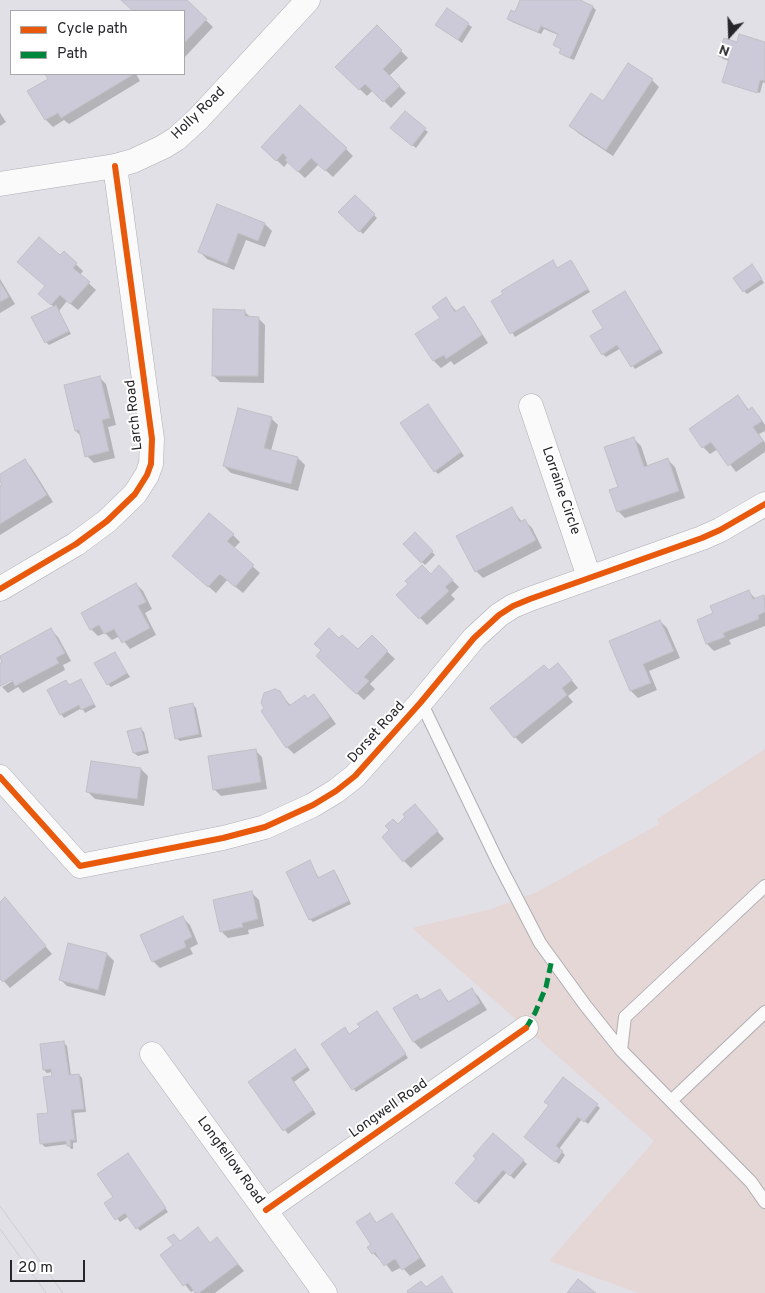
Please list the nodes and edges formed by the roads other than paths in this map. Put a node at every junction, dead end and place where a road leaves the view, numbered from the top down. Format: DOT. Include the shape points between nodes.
graph roads {
  1 [pos="308,0"];
  2 [pos="115,166"];
  3 [pos="0,184"];
  4 [pos="531,406"];
  5 [pos="765,504"];
  6 [pos="589,577"];
  7 [pos="0,589"];
  8 [pos="421,702"];
  9 [pos="0,777"];
  10 [pos="765,886"];
  11 [pos="765,1012"];
  12 [pos="526,1028"];
  13 [pos="621,1050"];
  14 [pos="152,1054"];
  15 [pos="671,1100"];
  16 [pos="765,1202"];
  17 [pos="266,1210"];
  18 [pos="325,1293"];
  1 -- 2 [label="street, Holly Road" via="187,130 149,154"];
  2 -- 3 [label="street, Holly Road"];
  2 -- 7 [label="street, Larch Road" via="152,439 151,464 135,494 107,522"];
  4 -- 6 [label="street, Lorraine Circle"];
  5 -- 6 [label="street, Dorset Road" via="702,538"];
  6 -- 8 [label="street, Dorset Road" via="513,606 499,615 474,638"];
  8 -- 9 [label="street, Dorset Road" via="355,776 298,813 265,827 223,838 80,866"];
  8 -- 13 [label="lane" via="540,943"];
  10 -- 13 [label="lane" via="625,1017"];
  11 -- 15 [label="lane"];
  12 -- 17 [label="street, Longwell Road"];
  13 -- 15 [label="lane"];
  14 -- 17 [label="street, Longfellow Road"];
  15 -- 16 [label="lane" via="751,1182"];
  17 -- 18 [label="street, Longfellow Road"];
}
